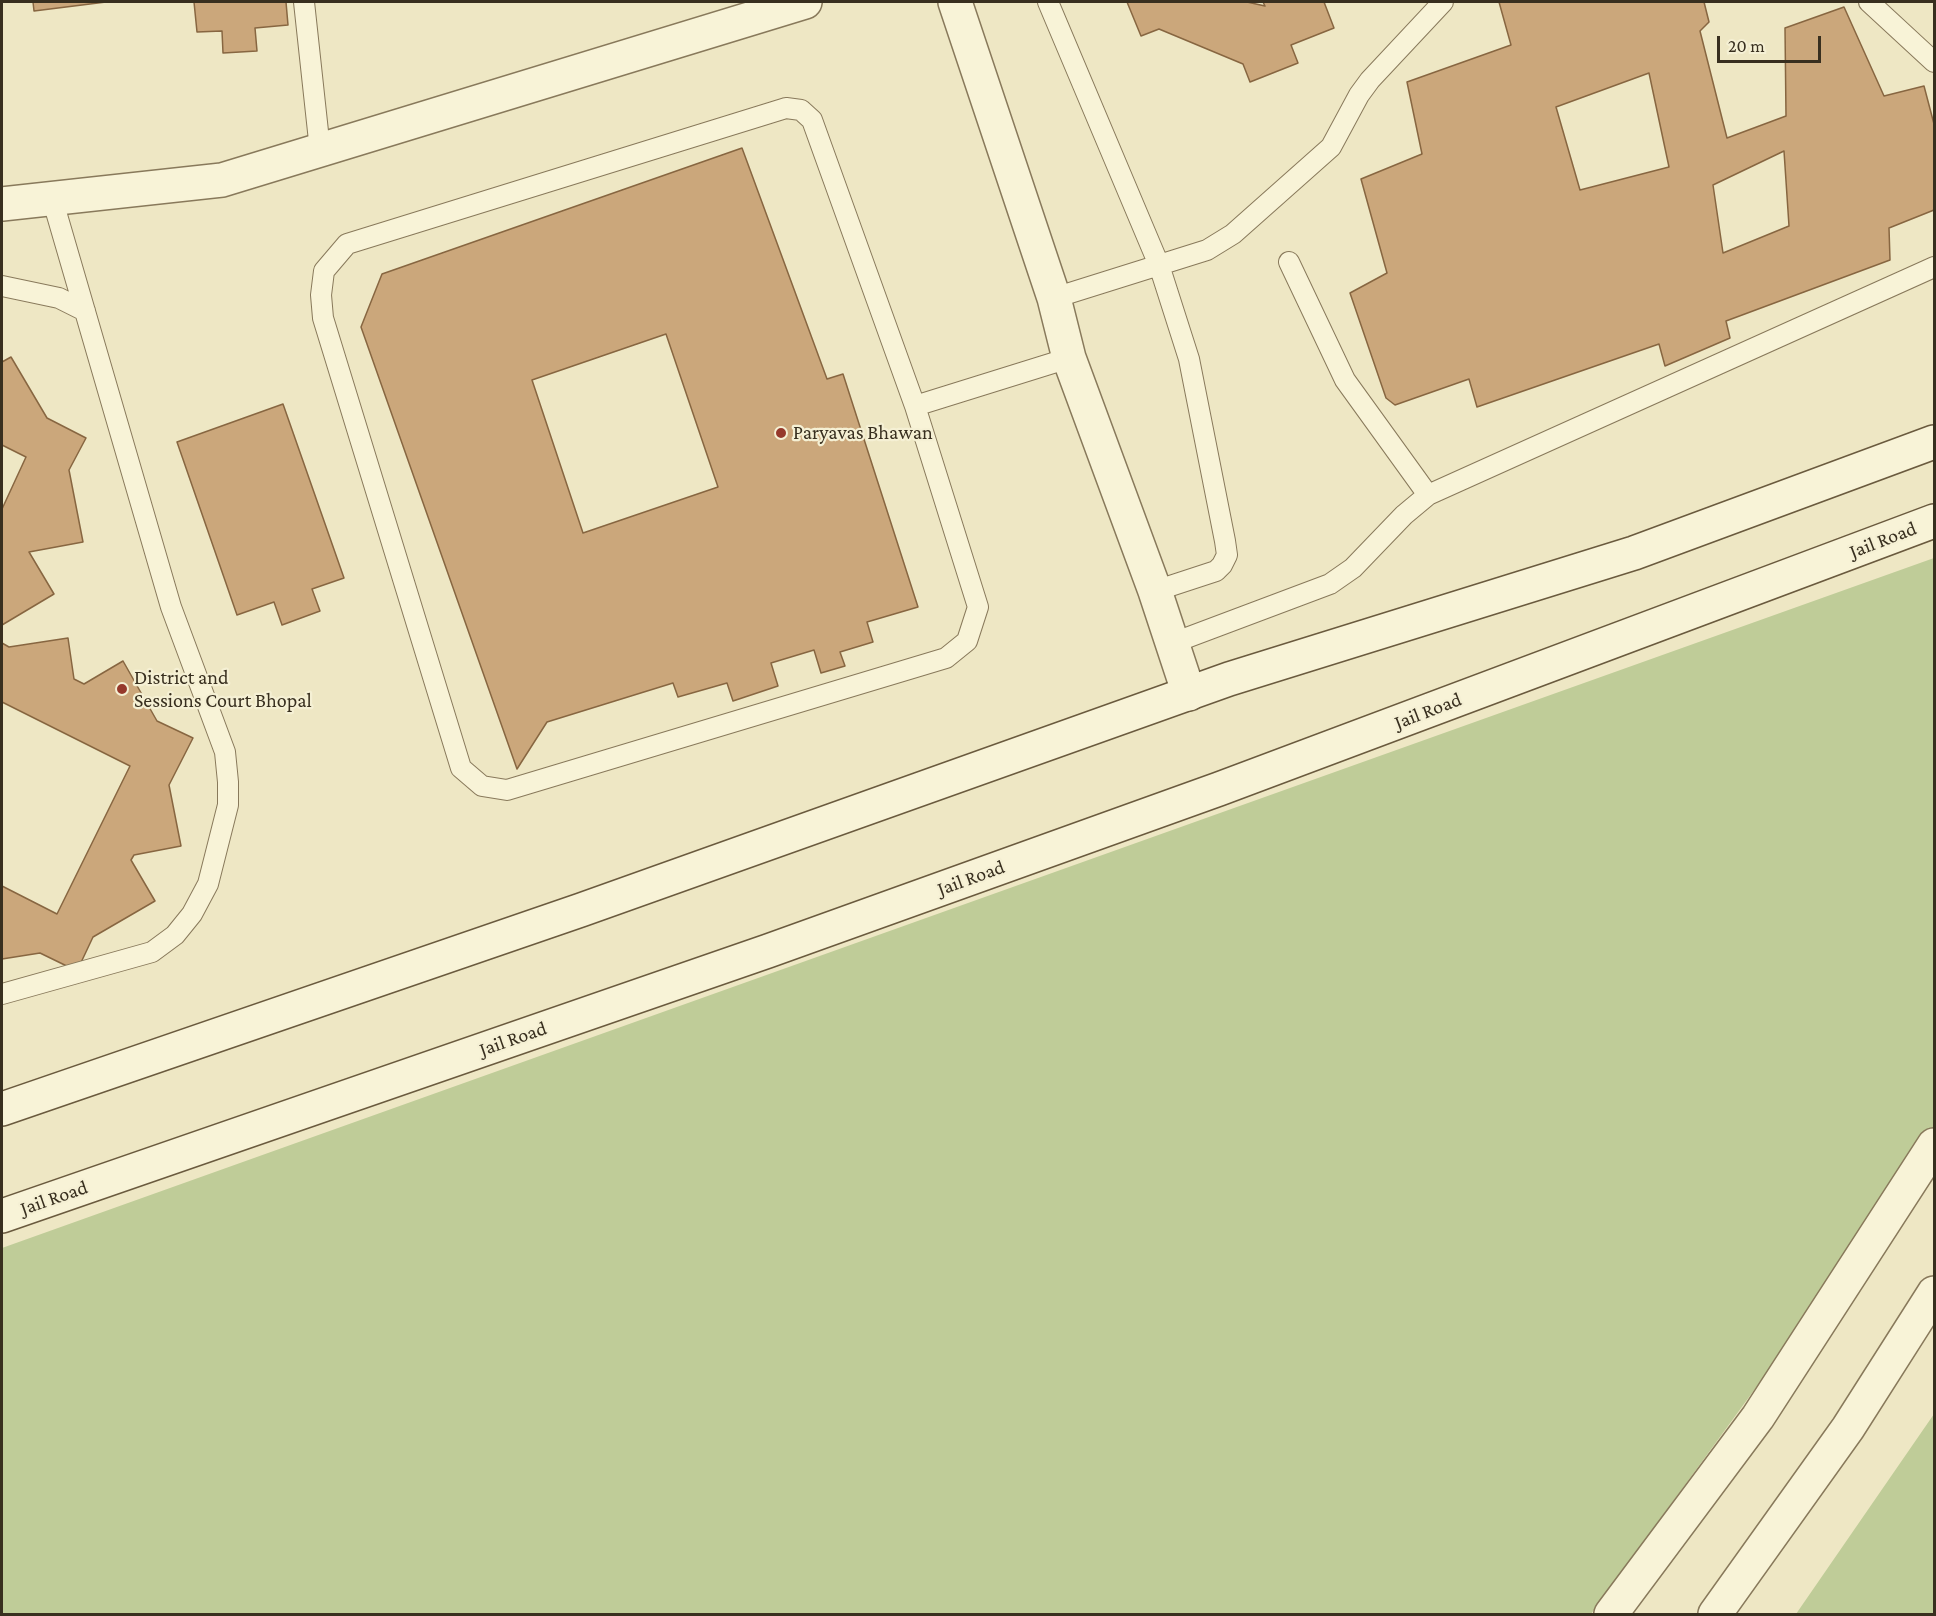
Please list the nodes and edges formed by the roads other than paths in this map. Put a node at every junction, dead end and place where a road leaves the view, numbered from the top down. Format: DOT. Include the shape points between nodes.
graph roads {
  1 [pos="304,2"];
  2 [pos="805,2"];
  3 [pos="955,2"];
  4 [pos="1048,2"];
  5 [pos="1443,2"];
  6 [pos="1869,2"];
  7 [pos="1935,62"];
  8 [pos="320,150"];
  9 [pos="52,198"];
  10 [pos="2,204"];
  11 [pos="1289,262"];
  12 [pos="1159,265"];
  13 [pos="1935,267"];
  14 [pos="2,286"];
  15 [pos="1054,298"];
  16 [pos="85,311"];
  17 [pos="1069,358"];
  18 [pos="915,406"];
  19 [pos="1935,442"];
  20 [pos="1428,495"];
  21 [pos="1935,521"];
  22 [pos="1155,591"];
  23 [pos="1173,643"];
  24 [pos="1189,694"];
  25 [pos="2,993"];
  26 [pos="2,1109"];
  27 [pos="1935,1145"];
  28 [pos="2,1216"];
  29 [pos="1935,1293"];
  30 [pos="1611,1614"];
  31 [pos="1715,1614"];
  1 -- 8 [label="lane"];
  2 -- 8 [label="main road"];
  3 -- 15 [label="main road"];
  4 -- 12 [label="lane"];
  5 -- 12 [label="lane" via="1370,80 1331,147 1233,234 1207,250"];
  6 -- 7 [label="lane"];
  8 -- 9 [label="main road" via="222,180"];
  9 -- 10 [label="main road"];
  9 -- 16 [label="lane"];
  11 -- 20 [label="lane" via="1345,380"];
  12 -- 15 [label="lane"];
  12 -- 22 [label="lane" via="1189,359 1227,555 1216,571"];
  13 -- 20 [label="lane"];
  14 -- 16 [label="lane" via="59,298"];
  15 -- 17 [label="main road"];
  16 -- 25 [label="lane" via="171,607 225,752 228,805 208,884 175,935 152,952"];
  17 -- 18 [label="lane"];
  17 -- 22 [label="main road"];
  18 -- 18 [label="lane" via="978,607 967,641 946,658 507,790 482,786 461,768 322,318 324,271 347,244 786,108 801,110 812,120"];
  19 -- 24 [label="main road" via="1634,553"];
  20 -- 23 [label="lane" via="1353,568 1330,584"];
  21 -- 28 [label="main road, Jail Road" via="1219,789 825,931"];
  22 -- 23 [label="main road"];
  23 -- 24 [label="main road"];
  24 -- 26 [label="main road" via="592,906"];
  27 -- 30 [label="main road" via="1758,1417"];
  29 -- 31 [label="main road" via="1848,1428"];
}
